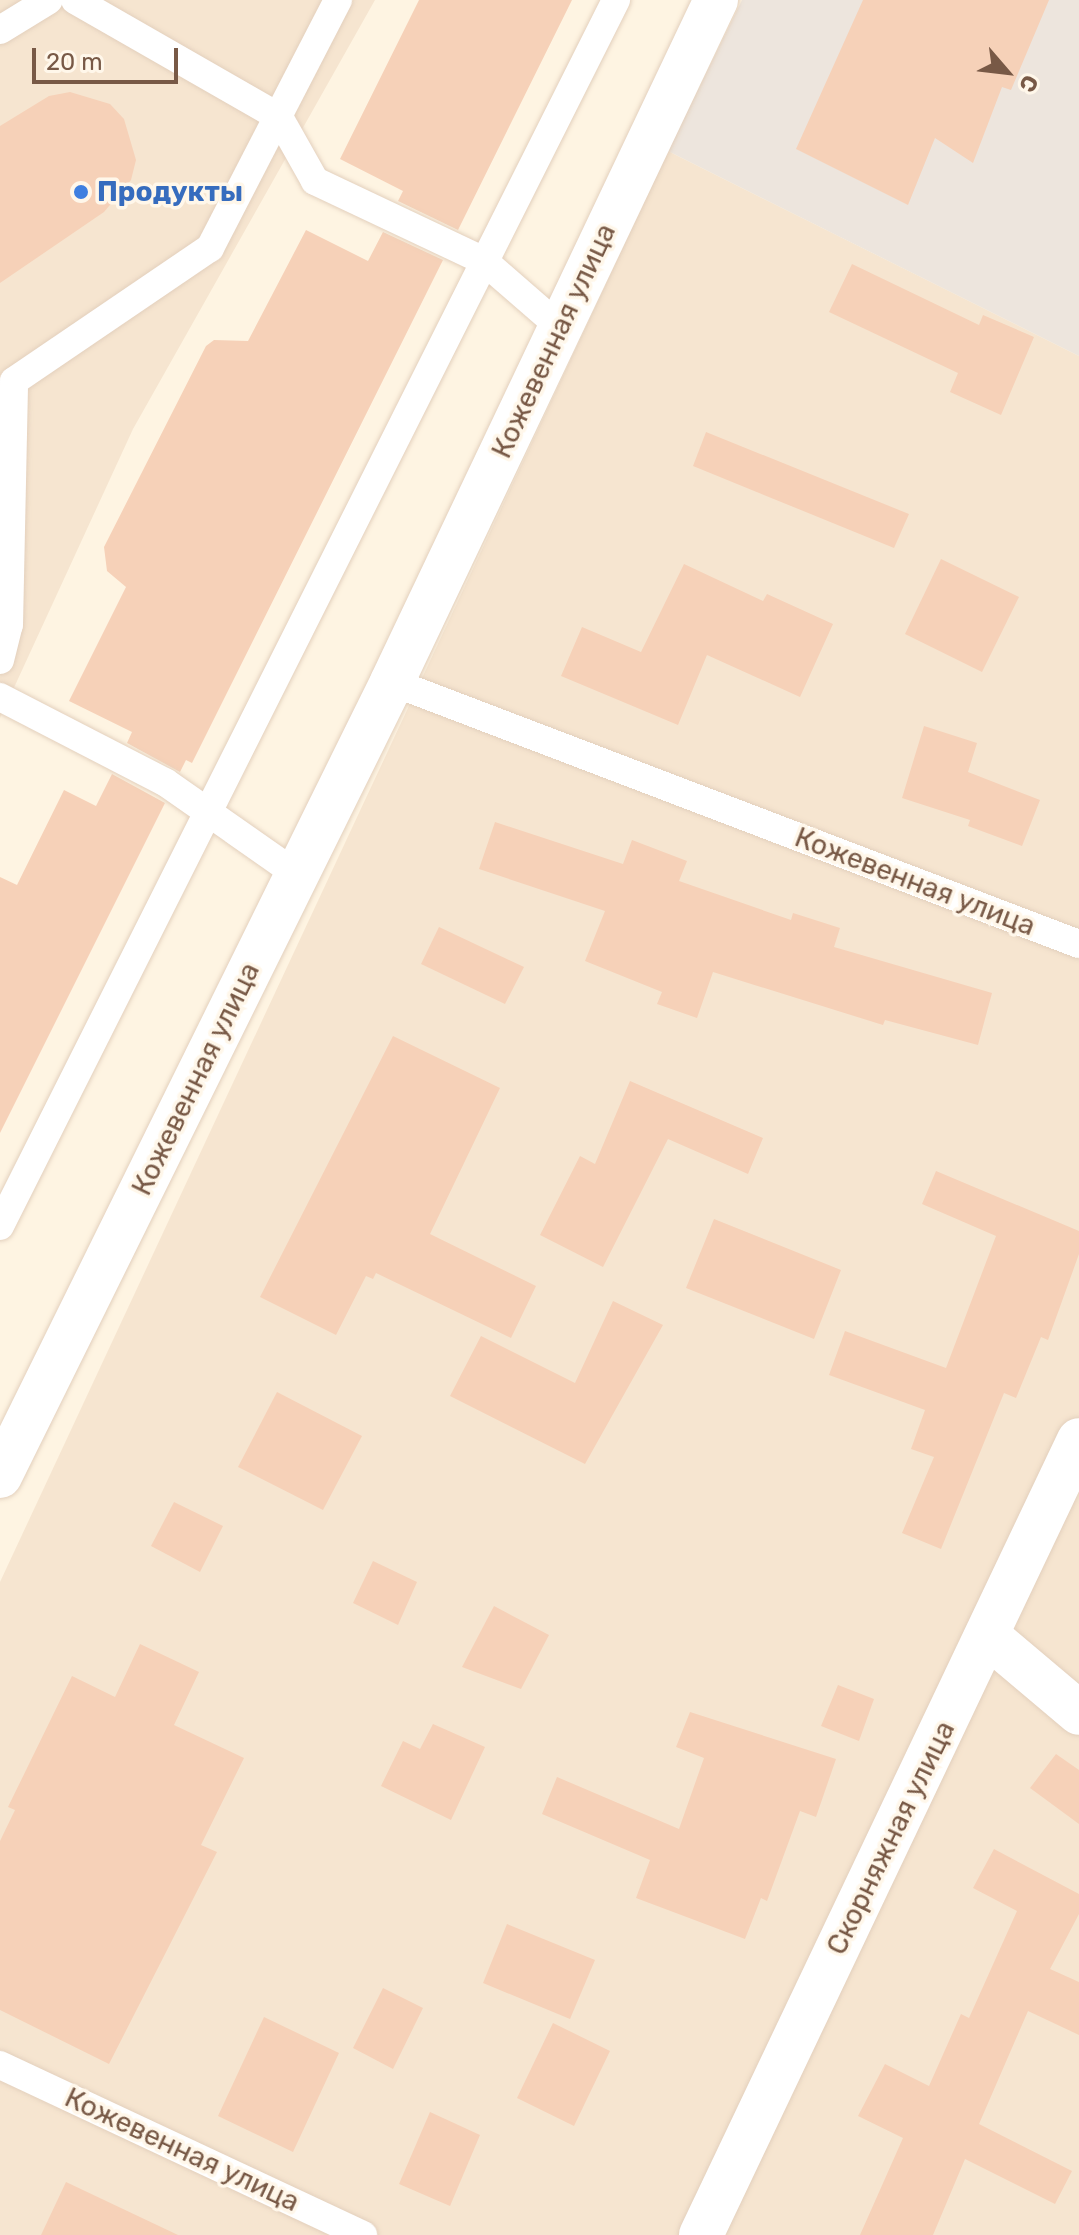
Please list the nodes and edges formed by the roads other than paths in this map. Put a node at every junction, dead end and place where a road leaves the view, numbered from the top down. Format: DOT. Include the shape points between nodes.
graph roads {
  1 [pos="49,0"];
  2 [pos="75,0"];
  3 [pos="338,0"];
  4 [pos="616,0"];
  5 [pos="716,0"];
  6 [pos="0,30"];
  7 [pos="279,117"];
  8 [pos="484,261"];
  9 [pos="560,327"];
  10 [pos="0,660"];
  11 [pos="392,682"];
  12 [pos="0,697"];
  13 [pos="211,812"];
  14 [pos="298,875"];
  15 [pos="1079,944"];
  16 [pos="0,1226"];
  17 [pos="1079,1440"];
  18 [pos="0,1476"];
  19 [pos="988,1636"];
  20 [pos="1079,1713"];
  21 [pos="0,2065"];
  22 [pos="363,2235"];
  23 [pos="701,2235"];
  1 -- 6 [label="lane"];
  2 -- 7 [label="lane"];
  3 -- 7 [label="lane"];
  4 -- 8 [label="lane"];
  5 -- 9 [label="main road, Кожевенная улица"];
  7 -- 8 [label="lane" via="315,181"];
  7 -- 10 [label="lane" via="210,248 14,381 9,625"];
  8 -- 9 [label="lane"];
  8 -- 13 [label="lane"];
  9 -- 11 [label="main road, Кожевенная улица"];
  11 -- 14 [label="main road, Кожевенная улица"];
  11 -- 15 [label="lane, Кожевенная улица"];
  12 -- 13 [label="lane" via="165,782"];
  13 -- 14 [label="lane"];
  13 -- 16 [label="lane"];
  14 -- 18 [label="main road, Кожевенная улица"];
  17 -- 19 [label="main road, Скорняжная улица"];
  19 -- 20 [label="main road"];
  19 -- 23 [label="main road, Скорняжная улица"];
  21 -- 22 [label="lane, Кожевенная улица"];
}
